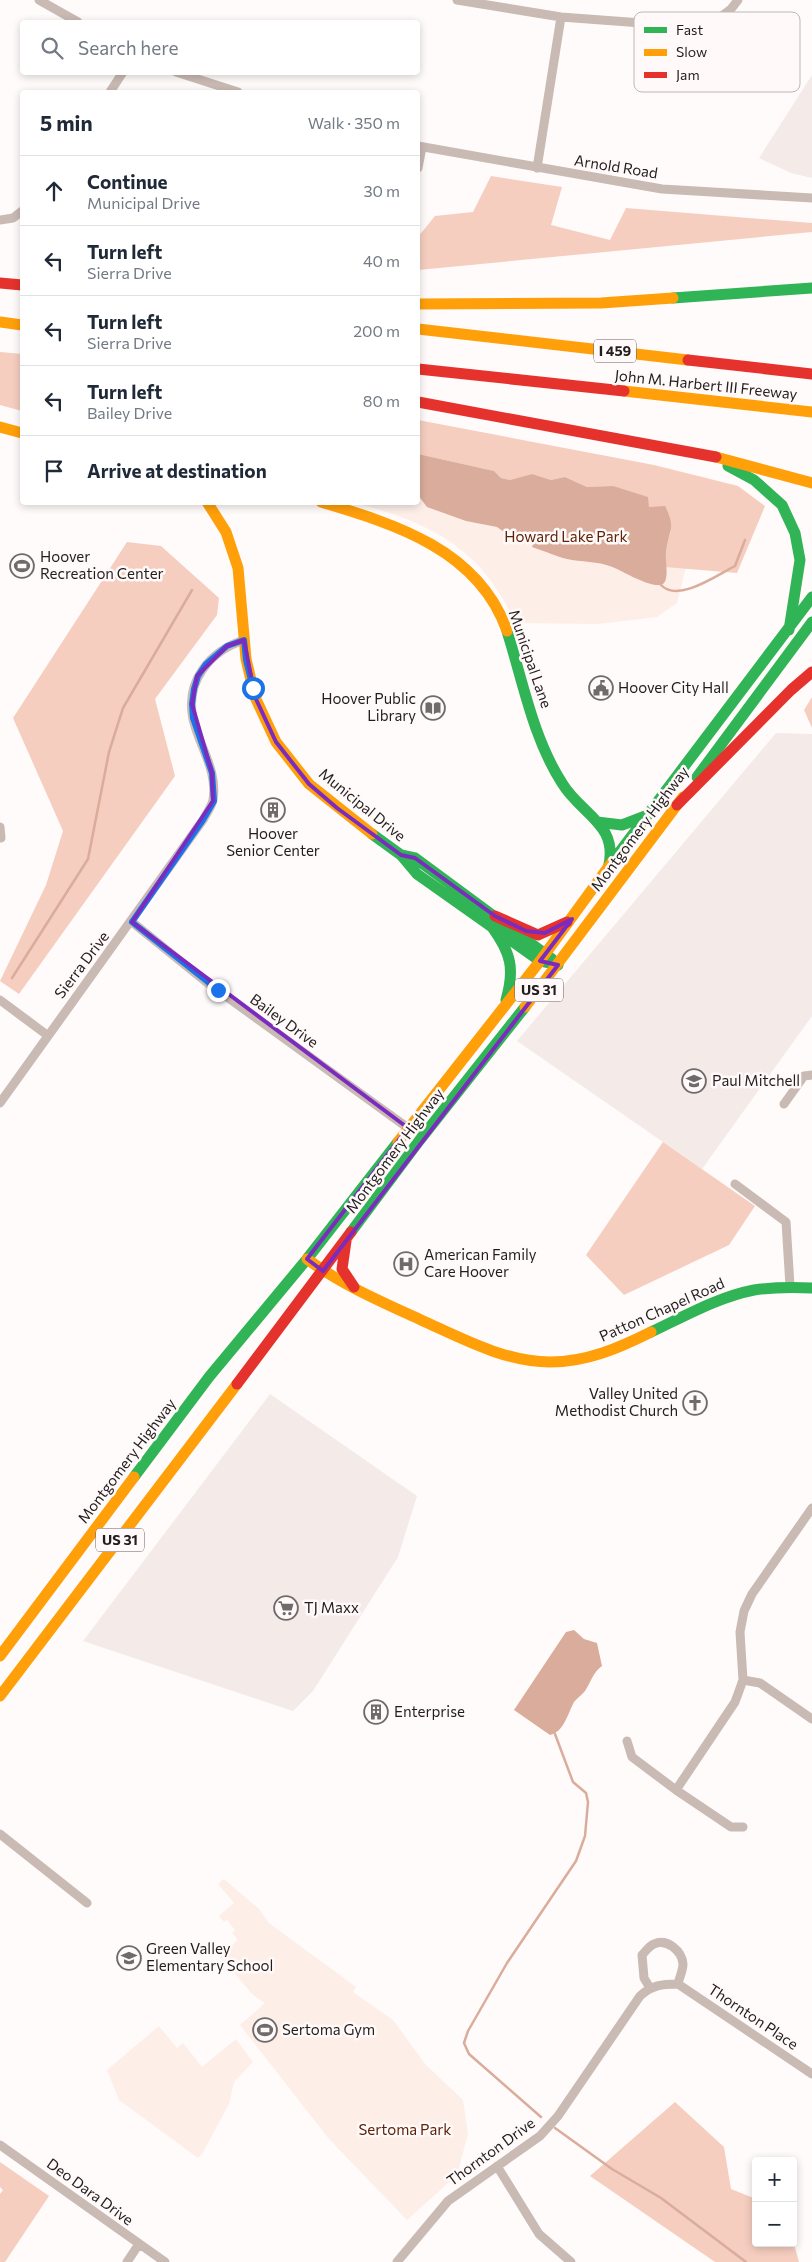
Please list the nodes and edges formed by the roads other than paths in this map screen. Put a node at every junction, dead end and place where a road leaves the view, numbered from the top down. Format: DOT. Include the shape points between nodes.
graph roads {
  1 [pos="39,0"];
  2 [pos="457,0"];
  3 [pos="738,0"];
  4 [pos="728,12"];
  5 [pos="561,16"];
  6 [pos="74,20"];
  7 [pos="634,22"];
  8 [pos="121,75"];
  9 [pos="185,75"];
  10 [pos="111,90"];
  11 [pos="232,90"];
  12 [pos="420,147"];
  13 [pos="537,168"];
  14 [pos="812,198"];
  15 [pos="20,213"];
  16 [pos="0,220"];
  17 [pos="0,283"];
  18 [pos="20,285"];
  19 [pos="812,288"];
  20 [pos="420,304"];
  21 [pos="0,322"];
  22 [pos="20,325"];
  23 [pos="420,329"];
  24 [pos="420,369"];
  25 [pos="812,374"];
  26 [pos="420,402"];
  27 [pos="812,412"];
  28 [pos="0,427"];
  29 [pos="20,432"];
  30 [pos="707,455"];
  31 [pos="812,483"];
  32 [pos="209,505"];
  33 [pos="331,505"];
  34 [pos="812,597"];
  35 [pos="812,622"];
  36 [pos="789,630"];
  37 [pos="244,640"];
  38 [pos="812,672"];
  39 [pos="677,805"];
  40 [pos="648,815"];
  41 [pos="597,822"];
  42 [pos="0,827"];
  43 [pos="0,838"];
  44 [pos="608,869"];
  45 [pos="572,919"];
  46 [pos="493,921"];
  47 [pos="132,922"];
  48 [pos="543,957"];
  49 [pos="558,965"];
  50 [pos="0,1000"];
  51 [pos="503,1009"];
  52 [pos="48,1035"];
  53 [pos="812,1075"];
  54 [pos="0,1103"];
  55 [pos="784,1104"];
  56 [pos="408,1128"];
  57 [pos="426,1133"];
  58 [pos="735,1184"];
  59 [pos="346,1241"];
  60 [pos="307,1259"];
  61 [pos="323,1271"];
  62 [pos="790,1286"];
  63 [pos="812,1288"];
  64 [pos="355,1289"];
  65 [pos="812,1508"];
  66 [pos="0,1656"];
  67 [pos="743,1680"];
  68 [pos="0,1696"];
  69 [pos="812,1719"];
  70 [pos="628,1741"];
  71 [pos="676,1790"];
  72 [pos="743,1827"];
  73 [pos="0,1834"];
  74 [pos="87,1903"];
  75 [pos="678,1984"];
  76 [pos="650,1988"];
  77 [pos="812,2074"];
  78 [pos="0,2145"];
  79 [pos="497,2166"];
  80 [pos="139,2244"];
  81 [pos="127,2262"];
  82 [pos="164,2262"];
  83 [pos="397,2262"];
  84 [pos="571,2262"];
  1 -- 6 [label="street"];
  2 -- 5 [label="street"];
  3 -- 4 [label="street"];
  5 -- 7 [label="street"];
  5 -- 13 [label="street"];
  8 -- 10 [label="street"];
  9 -- 11 [label="street"];
  12 -- 13 [label="street, Arnold Road"];
  13 -- 14 [label="street, Arnold Road" via="662,189"];
  15 -- 16 [label="street" via="14,218"];
  17 -- 18 [label="main road"];
  19 -- 20 [label="main road" via="601,303"];
  21 -- 22 [label="main road"];
  23 -- 25 [label="main road, John M. Harbert III Freeway / I 459"];
  24 -- 27 [label="main road, John M. Harbert III Freeway"];
  26 -- 30 [label="main road"];
  28 -- 29 [label="main road"];
  30 -- 31 [label="main road"];
  30 -- 36 [label="main road" via="754,480 782,505 795,533 800,560"];
  32 -- 37 [label="main road, Municipal Drive" via="226,532 238,568"];
  33 -- 41 [label="main road, Municipal Lane" via="408,530 438,545 471,572 502,616 524,690 563,784"];
  34 -- 36 [label="main road, Montgomery Highway / US 31"];
  35 -- 39 [label="main road, Montgomery Highway / US 31"];
  36 -- 40 [label="main road, Montgomery Highway / US 31"];
  37 -- 46 [label="main road, Municipal Drive" via="255,697 276,742 309,784 401,855 418,874"];
  37 -- 47 [label="street, Sierra Drive" via="227,646 206,664 194,689 193,718 212,773 214,801"];
  38 -- 39 [label="main road"];
  39 -- 49 [label="main road, Montgomery Highway / US 31"];
  40 -- 41 [label="main road" via="622,825"];
  40 -- 44 [label="main road, Montgomery Highway / US 31"];
  41 -- 44 [label="main road, Municipal Lane" via="611,846"];
  42 -- 43 [label="street"];
  44 -- 45 [label="main road, Montgomery Highway / US 31"];
  45 -- 46 [label="main road" via="538,935"];
  45 -- 48 [label="main road, Montgomery Highway / US 31"];
  46 -- 48 [label="main road, Municipal Drive"];
  46 -- 51 [label="main road" via="512,969"];
  47 -- 52 [label="street, Sierra Drive"];
  47 -- 56 [label="street, Bailey Drive" via="206,981"];
  48 -- 49 [label="main road, Municipal Drive"];
  48 -- 51 [label="main road, Montgomery Highway / US 31"];
  49 -- 57 [label="main road, Montgomery Highway / US 31"];
  50 -- 52 [label="street"];
  51 -- 56 [label="main road, Montgomery Highway / US 31"];
  52 -- 54 [label="street, Sierra Drive"];
  53 -- 55 [label="street" via="804,1076"];
  56 -- 57 [label="street, Bailey Drive"];
  56 -- 60 [label="main road, Montgomery Highway / US 31"];
  57 -- 59 [label="main road, Montgomery Highway / US 31"];
  58 -- 62 [label="street" via="786,1222"];
  59 -- 61 [label="main road, Montgomery Highway / US 31"];
  59 -- 64 [label="main road" via="342,1269"];
  60 -- 61 [label="main road, Patton Chapel Road"];
  60 -- 66 [label="main road, Montgomery Highway / US 31" via="209,1377"];
  61 -- 64 [label="main road, Patton Chapel Road"];
  61 -- 68 [label="main road, Montgomery Highway / US 31"];
  62 -- 63 [label="main road, Patton Chapel Road"];
  62 -- 64 [label="main road, Patton Chapel Road" via="721,1298 608,1351 556,1361 534,1361 491,1351"];
  65 -- 67 [label="street" via="752,1594 744,1611 740,1632"];
  67 -- 69 [label="street" via="760,1683"];
  67 -- 71 [label="street" via="735,1702"];
  70 -- 71 [label="street" via="632,1757"];
  71 -- 72 [label="street" via="731,1827"];
  73 -- 74 [label="street"];
  75 -- 76 [label="street"];
  75 -- 76 [label="street" via="683,1965 681,1954 670,1944 662,1942 654,1944 642,1955 644,1978"];
  75 -- 77 [label="street, Thornton Place"];
  76 -- 79 [label="street, Thornton Drive" via="640,1996 558,2116 540,2136"];
  78 -- 80 [label="street, Deo Dara Drive"];
  79 -- 83 [label="street, Thornton Drive" via="448,2201"];
  79 -- 84 [label="street" via="539,2234"];
  80 -- 81 [label="street"];
  80 -- 82 [label="street, Deo Dara Drive"];
}
